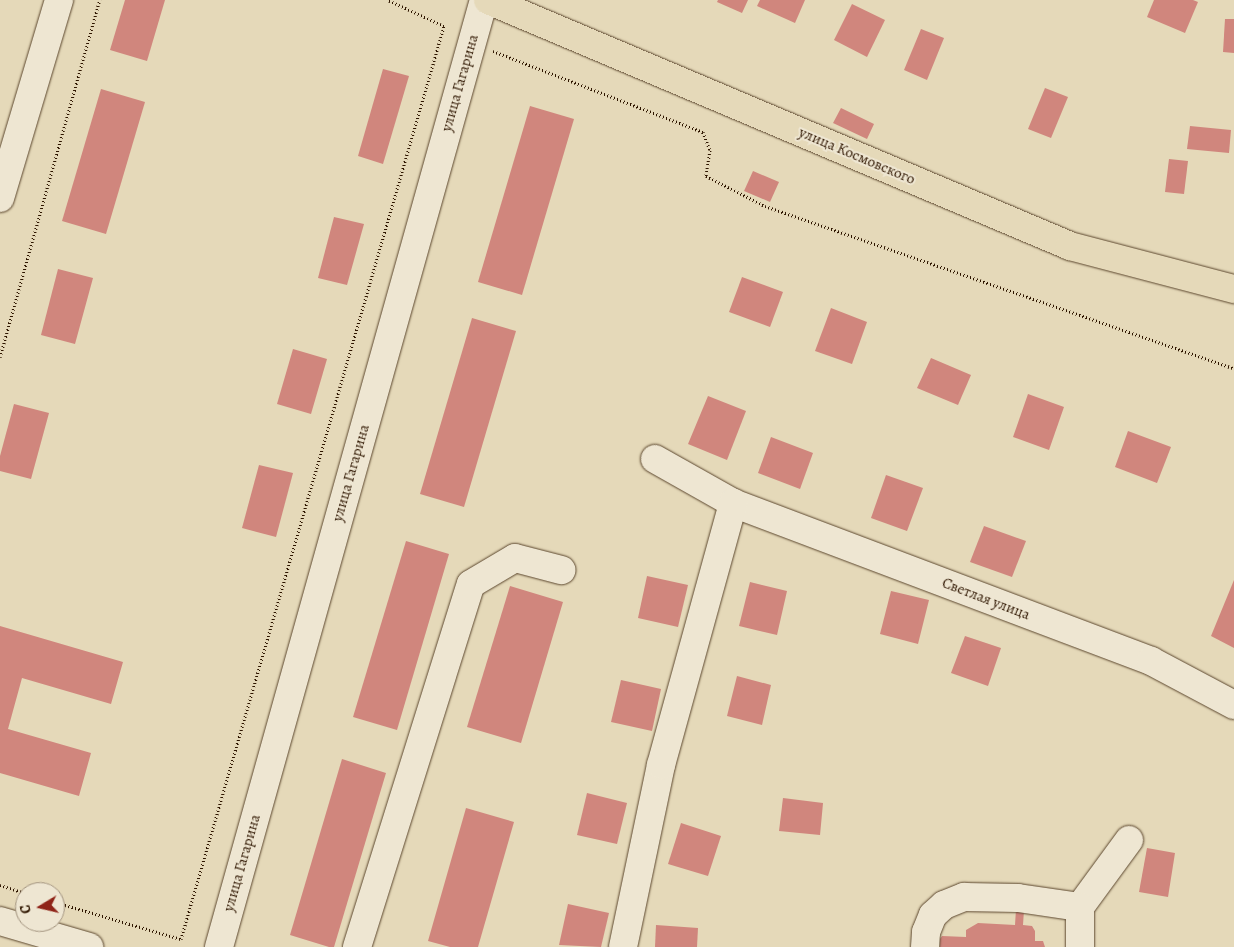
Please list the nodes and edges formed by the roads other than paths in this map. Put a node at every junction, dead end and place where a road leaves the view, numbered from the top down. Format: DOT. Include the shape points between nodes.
graph roads {
  1 [pos="60,0"];
  2 [pos="486,0"];
  3 [pos="0,198"];
  4 [pos="1234,288"];
  5 [pos="655,459"];
  6 [pos="733,503"];
  7 [pos="561,570"];
  8 [pos="1234,705"];
  9 [pos="1129,840"];
  10 [pos="1080,907"];
  11 [pos="0,921"];
  12 [pos="88,947"];
  13 [pos="219,947"];
  14 [pos="357,947"];
  15 [pos="622,947"];
  16 [pos="925,947"];
  17 [pos="1080,947"];
  1 -- 3 [label="street"];
  2 -- 4 [label="main road, улица Космовского" via="1070,246"];
  2 -- 13 [label="street, улица Гагарина"];
  5 -- 6 [label="street, Светлая улица"];
  6 -- 8 [label="street, Светлая улица" via="1151,661"];
  6 -- 15 [label="street" via="661,765"];
  7 -- 14 [label="street" via="515,558 471,584"];
  9 -- 10 [label="street"];
  10 -- 16 [label="street" via="1018,898 964,897 944,904 934,915 926,932"];
  10 -- 17 [label="street"];
  11 -- 12 [label="street"];
}
